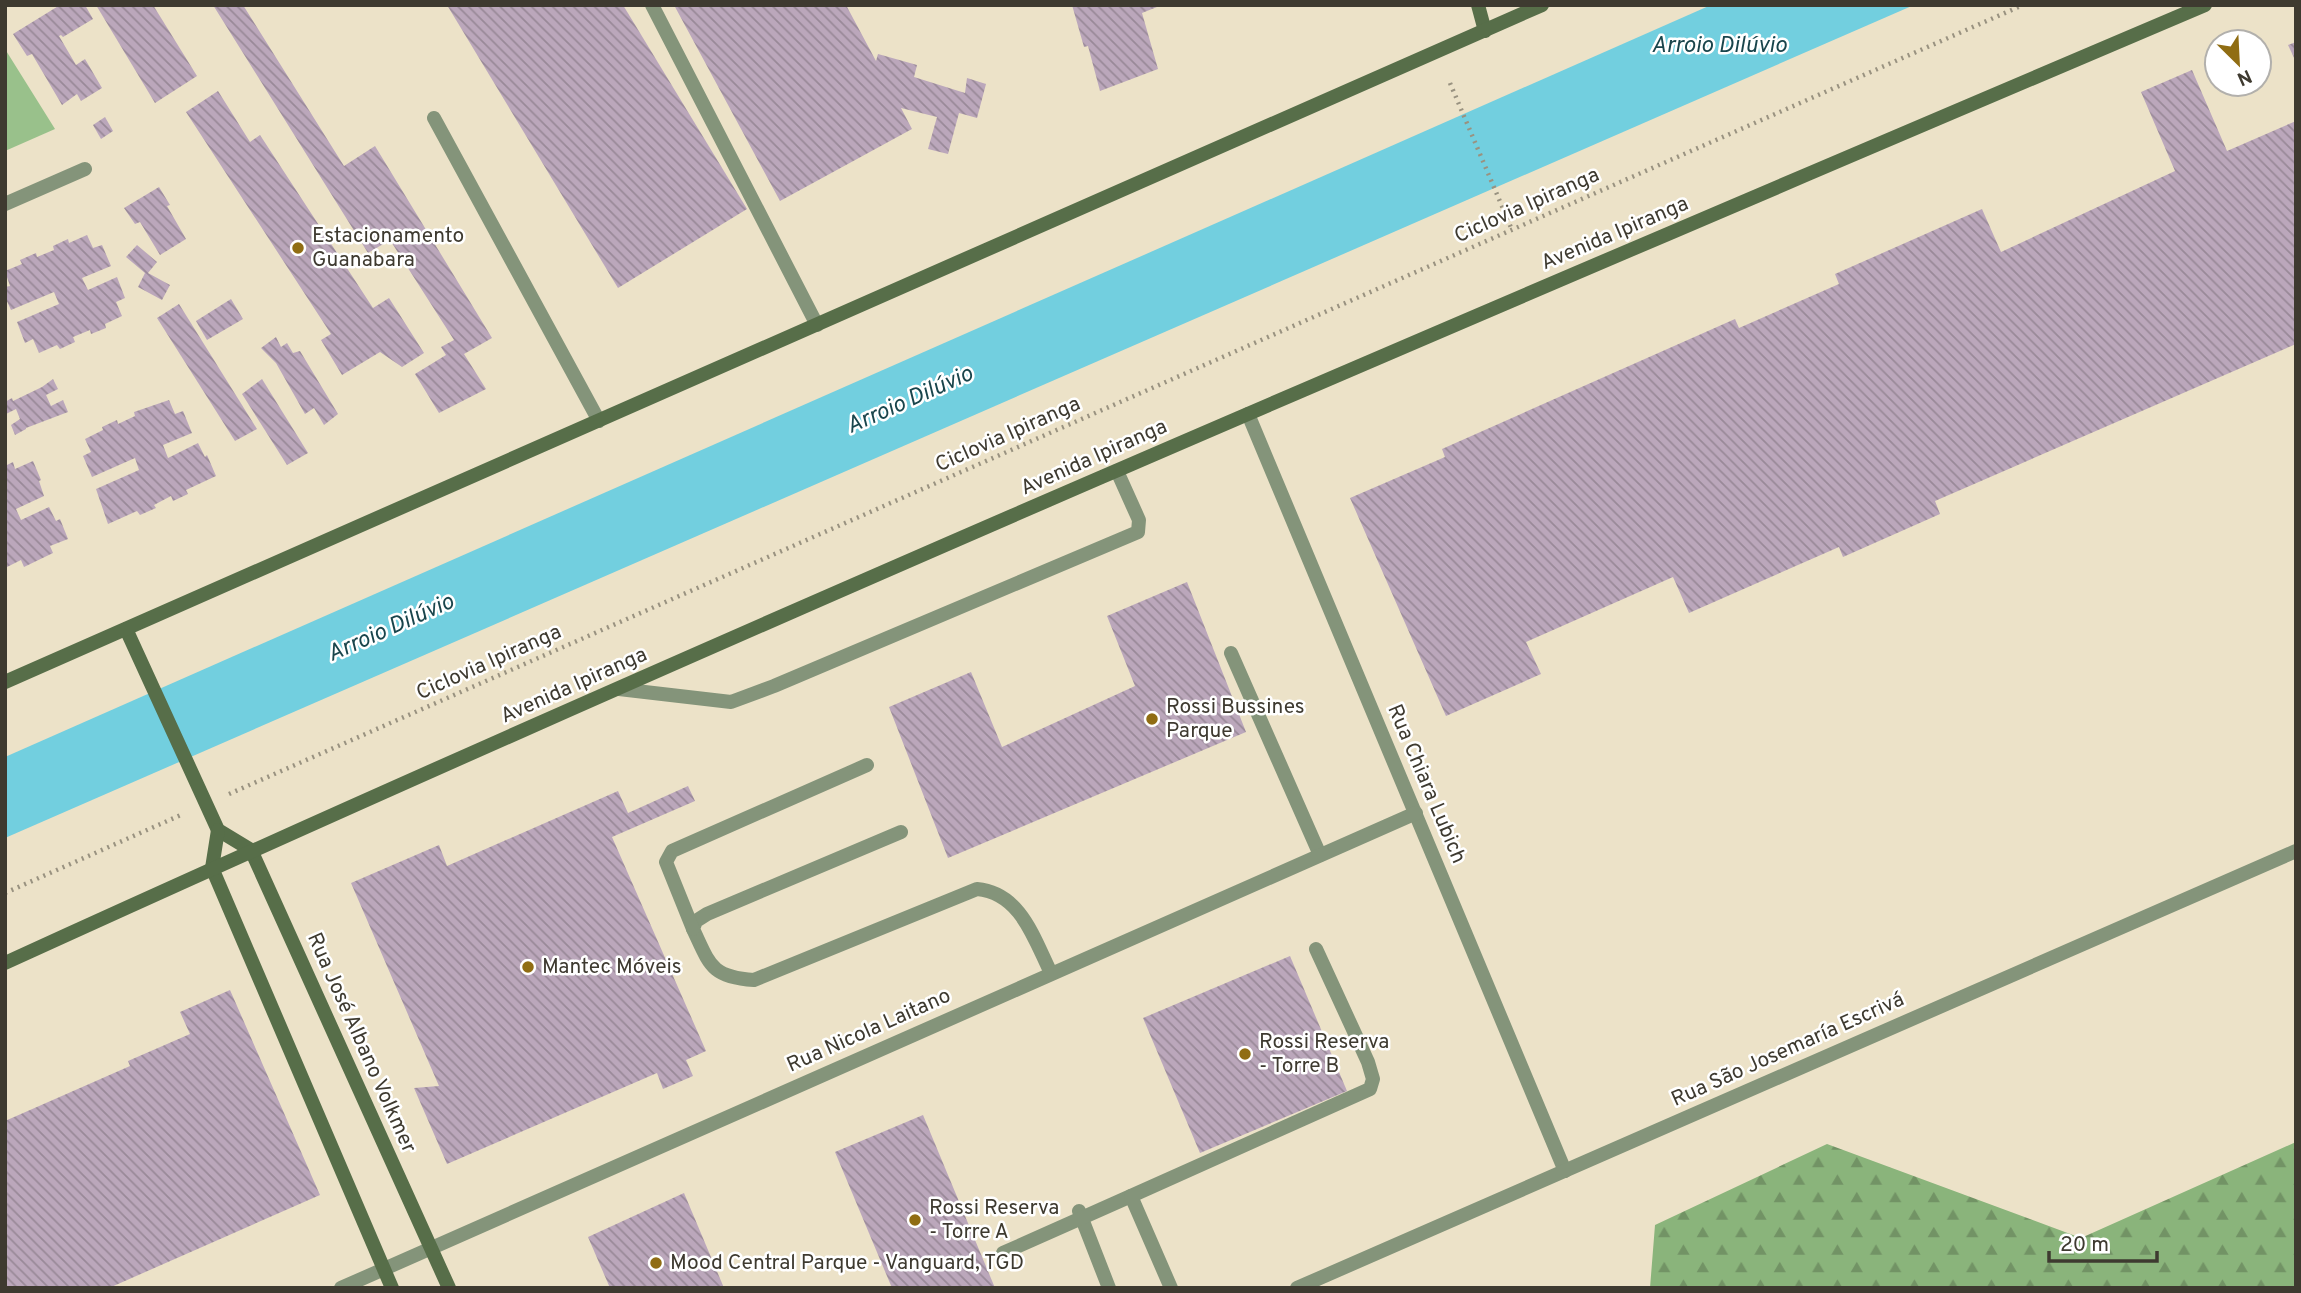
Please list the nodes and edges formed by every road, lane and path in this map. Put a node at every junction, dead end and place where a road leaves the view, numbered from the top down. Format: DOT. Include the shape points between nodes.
graph roads {
  1 [pos="652,5"];
  2 [pos="1478,5"];
  3 [pos="1542,5"];
  4 [pos="2023,5"];
  5 [pos="2205,5"];
  6 [pos="1485,31"];
  7 [pos="1450,83"];
  8 [pos="434,118"];
  9 [pos="85,169"];
  10 [pos="5,204"];
  11 [pos="1512,230"];
  12 [pos="817,325"];
  13 [pos="1248,414"];
  14 [pos="600,421"];
  15 [pos="1117,471"];
  16 [pos="126,629"];
  17 [pos="1231,653"];
  18 [pos="5,682"];
  19 [pos="619,689"];
  20 [pos="867,765"];
  21 [pos="204,802"];
  22 [pos="1416,813"];
  23 [pos="218,830"];
  24 [pos="901,832"];
  25 [pos="251,850"];
  26 [pos="2296,850"];
  27 [pos="1320,855"];
  28 [pos="212,868"];
  29 [pos="5,893"];
  30 [pos="693,929"];
  31 [pos="1316,949"];
  32 [pos="5,963"];
  33 [pos="1051,973"];
  34 [pos="1565,1171"];
  35 [pos="1131,1196"];
  36 [pos="1080,1214"];
  37 [pos="430,1248"];
  38 [pos="1003,1253"];
  39 [pos="384,1269"];
  40 [pos="341,1288"];
  41 [pos="392,1288"];
  42 [pos="449,1288"];
  43 [pos="1109,1288"];
  44 [pos="1171,1288"];
  45 [pos="1297,1288"];
  1 -- 12 [label="street"];
  2 -- 6 [label="main road"];
  3 -- 6 [label="main road"];
  4 -- 11 [label="path, Ciclovia Ipiranga"];
  5 -- 13 [label="main road, Avenida Ipiranga"];
  6 -- 12 [label="main road"];
  7 -- 11 [label="path"];
  8 -- 14 [label="street"];
  9 -- 10 [label="street"];
  11 -- 21 [label="path, Ciclovia Ipiranga"];
  12 -- 14 [label="main road"];
  13 -- 15 [label="main road, Avenida Ipiranga"];
  13 -- 22 [label="street, Rua Chiara Lubich"];
  14 -- 16 [label="main road"];
  15 -- 19 [label="main road, Avenida Ipiranga"];
  15 -- 19 [label="street" via="1139,520 1138,532 732,702"];
  16 -- 18 [label="main road"];
  16 -- 21 [label="main road"];
  17 -- 27 [label="street"];
  19 -- 25 [label="main road, Avenida Ipiranga"];
  20 -- 30 [label="street" via="672,851 666,862"];
  21 -- 23 [label="main road"];
  21 -- 29 [label="path, Ciclovia Ipiranga"];
  22 -- 27 [label="street, Rua Nicola Laitano"];
  22 -- 34 [label="street, Rua Chiara Lubich"];
  23 -- 25 [label="main road"];
  23 -- 28 [label="main road"];
  24 -- 30 [label="street" via="707,914"];
  25 -- 28 [label="main road, Avenida Ipiranga"];
  25 -- 37 [label="main road, Rua José Albano Volkmer"];
  26 -- 34 [label="street, Rua São Josemaría Escrivá"];
  27 -- 33 [label="street, Rua Nicola Laitano"];
  28 -- 32 [label="main road, Avenida Ipiranga"];
  28 -- 39 [label="main road"];
  30 -- 33 [label="street" via="711,965 724,975 754,980 977,889 990,890 1020,911"];
  31 -- 35 [label="street" via="1368,1062 1373,1079 1370,1088"];
  33 -- 37 [label="street, Rua Nicola Laitano"];
  34 -- 45 [label="street, Rua São Josemaría Escrivá"];
  35 -- 36 [label="street"];
  35 -- 44 [label="street"];
  36 -- 38 [label="street"];
  36 -- 43 [label="street"];
  37 -- 39 [label="street, Rua Nicola Laitano"];
  37 -- 42 [label="main road, Rua José Albano Volkmer"];
  39 -- 40 [label="street, Rua Nicola Laitano"];
  39 -- 41 [label="main road"];
}
